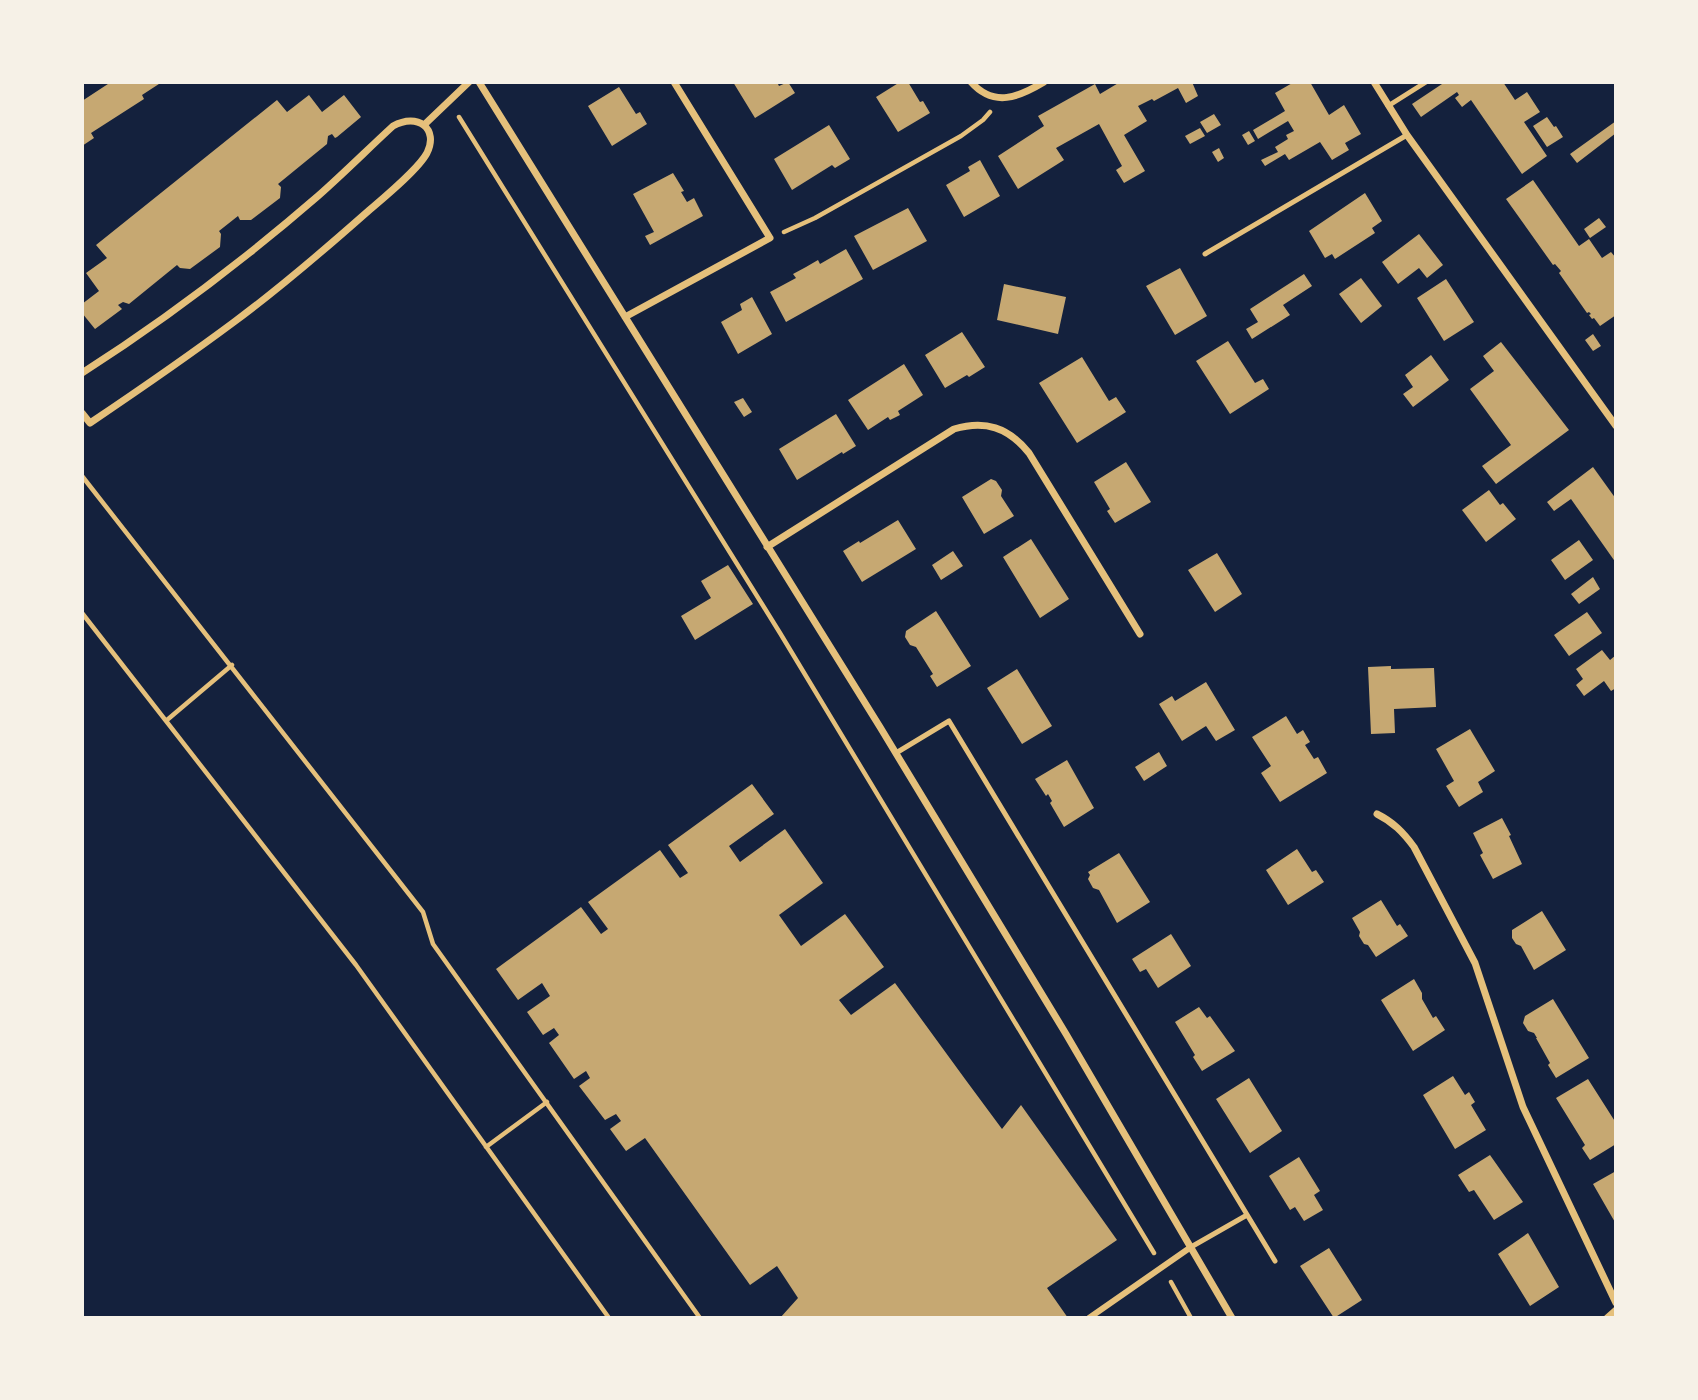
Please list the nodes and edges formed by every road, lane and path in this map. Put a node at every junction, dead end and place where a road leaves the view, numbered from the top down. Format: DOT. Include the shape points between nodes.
graph roads {
  1 [pos="469,82"];
  2 [pos="479,82"];
  3 [pos="674,82"];
  4 [pos="971,82"];
  5 [pos="1044,82"];
  6 [pos="1374,82"];
  7 [pos="1426,82"];
  8 [pos="1003,98"];
  9 [pos="449,102"];
  10 [pos="1388,106"];
  11 [pos="424,125"];
  12 [pos="1408,135"];
  13 [pos="770,238"];
  14 [pos="1205,254"];
  15 [pos="625,317"];
  16 [pos="82,373"];
  17 [pos="82,413"];
  18 [pos="1616,426"];
  19 [pos="82,476"];
  20 [pos="767,547"];
  21 [pos="82,613"];
  22 [pos="1140,634"];
  23 [pos="232,665"];
  24 [pos="167,720"];
  25 [pos="896,754"];
  26 [pos="1377,814"];
  27 [pos="547,1102"];
  28 [pos="486,1147"];
  29 [pos="1247,1215"];
  30 [pos="1191,1247"];
  31 [pos="1275,1261"];
  32 [pos="1162,1267"];
  33 [pos="1616,1303"];
  34 [pos="1616,1310"];
  35 [pos="609,1318"];
  36 [pos="700,1318"];
  37 [pos="1089,1318"];
  38 [pos="1191,1318"];
  39 [pos="1232,1318"];
  40 [pos="1607,1318"];
  1 -- 9 [label="street"];
  2 -- 15 [label="street"];
  3 -- 13 [label="street"];
  4 -- 8 [label="street" via="978,90"];
  5 -- 8 [label="street"];
  6 -- 10 [label="street"];
  7 -- 10 [label="lane"];
  8 -- 13 [label="path" via="961,136 815,218"];
  9 -- 11 [label="street"];
  9 -- 32 [label="path" via="780,634"];
  10 -- 12 [label="street"];
  11 -- 16 [label="street" via="409,120 393,126 242,259"];
  11 -- 17 [label="street" via="430,142 425,157 332,243 227,328 90,423"];
  12 -- 14 [label="lane"];
  12 -- 18 [label="street"];
  13 -- 15 [label="street"];
  15 -- 20 [label="street"];
  19 -- 23 [label="path"];
  20 -- 22 [label="street" via="954,429 980,424 994,427 1019,440 1029,453"];
  20 -- 25 [label="street"];
  21 -- 24 [label="path"];
  23 -- 24 [label="path"];
  23 -- 27 [label="path" via="424,912 433,944"];
  24 -- 28 [label="path" via="356,965"];
  25 -- 29 [label="lane" via="949,721"];
  25 -- 30 [label="street"];
  26 -- 33 [label="street" via="1390,820 1414,847 1460,932 1475,963 1523,1107"];
  27 -- 28 [label="path"];
  27 -- 36 [label="path"];
  28 -- 35 [label="path"];
  29 -- 30 [label="lane"];
  29 -- 31 [label="lane"];
  30 -- 32 [label="street"];
  30 -- 39 [label="street"];
  32 -- 37 [label="street"];
  32 -- 38 [label="path"];
  34 -- 40 [label="street"];
}
